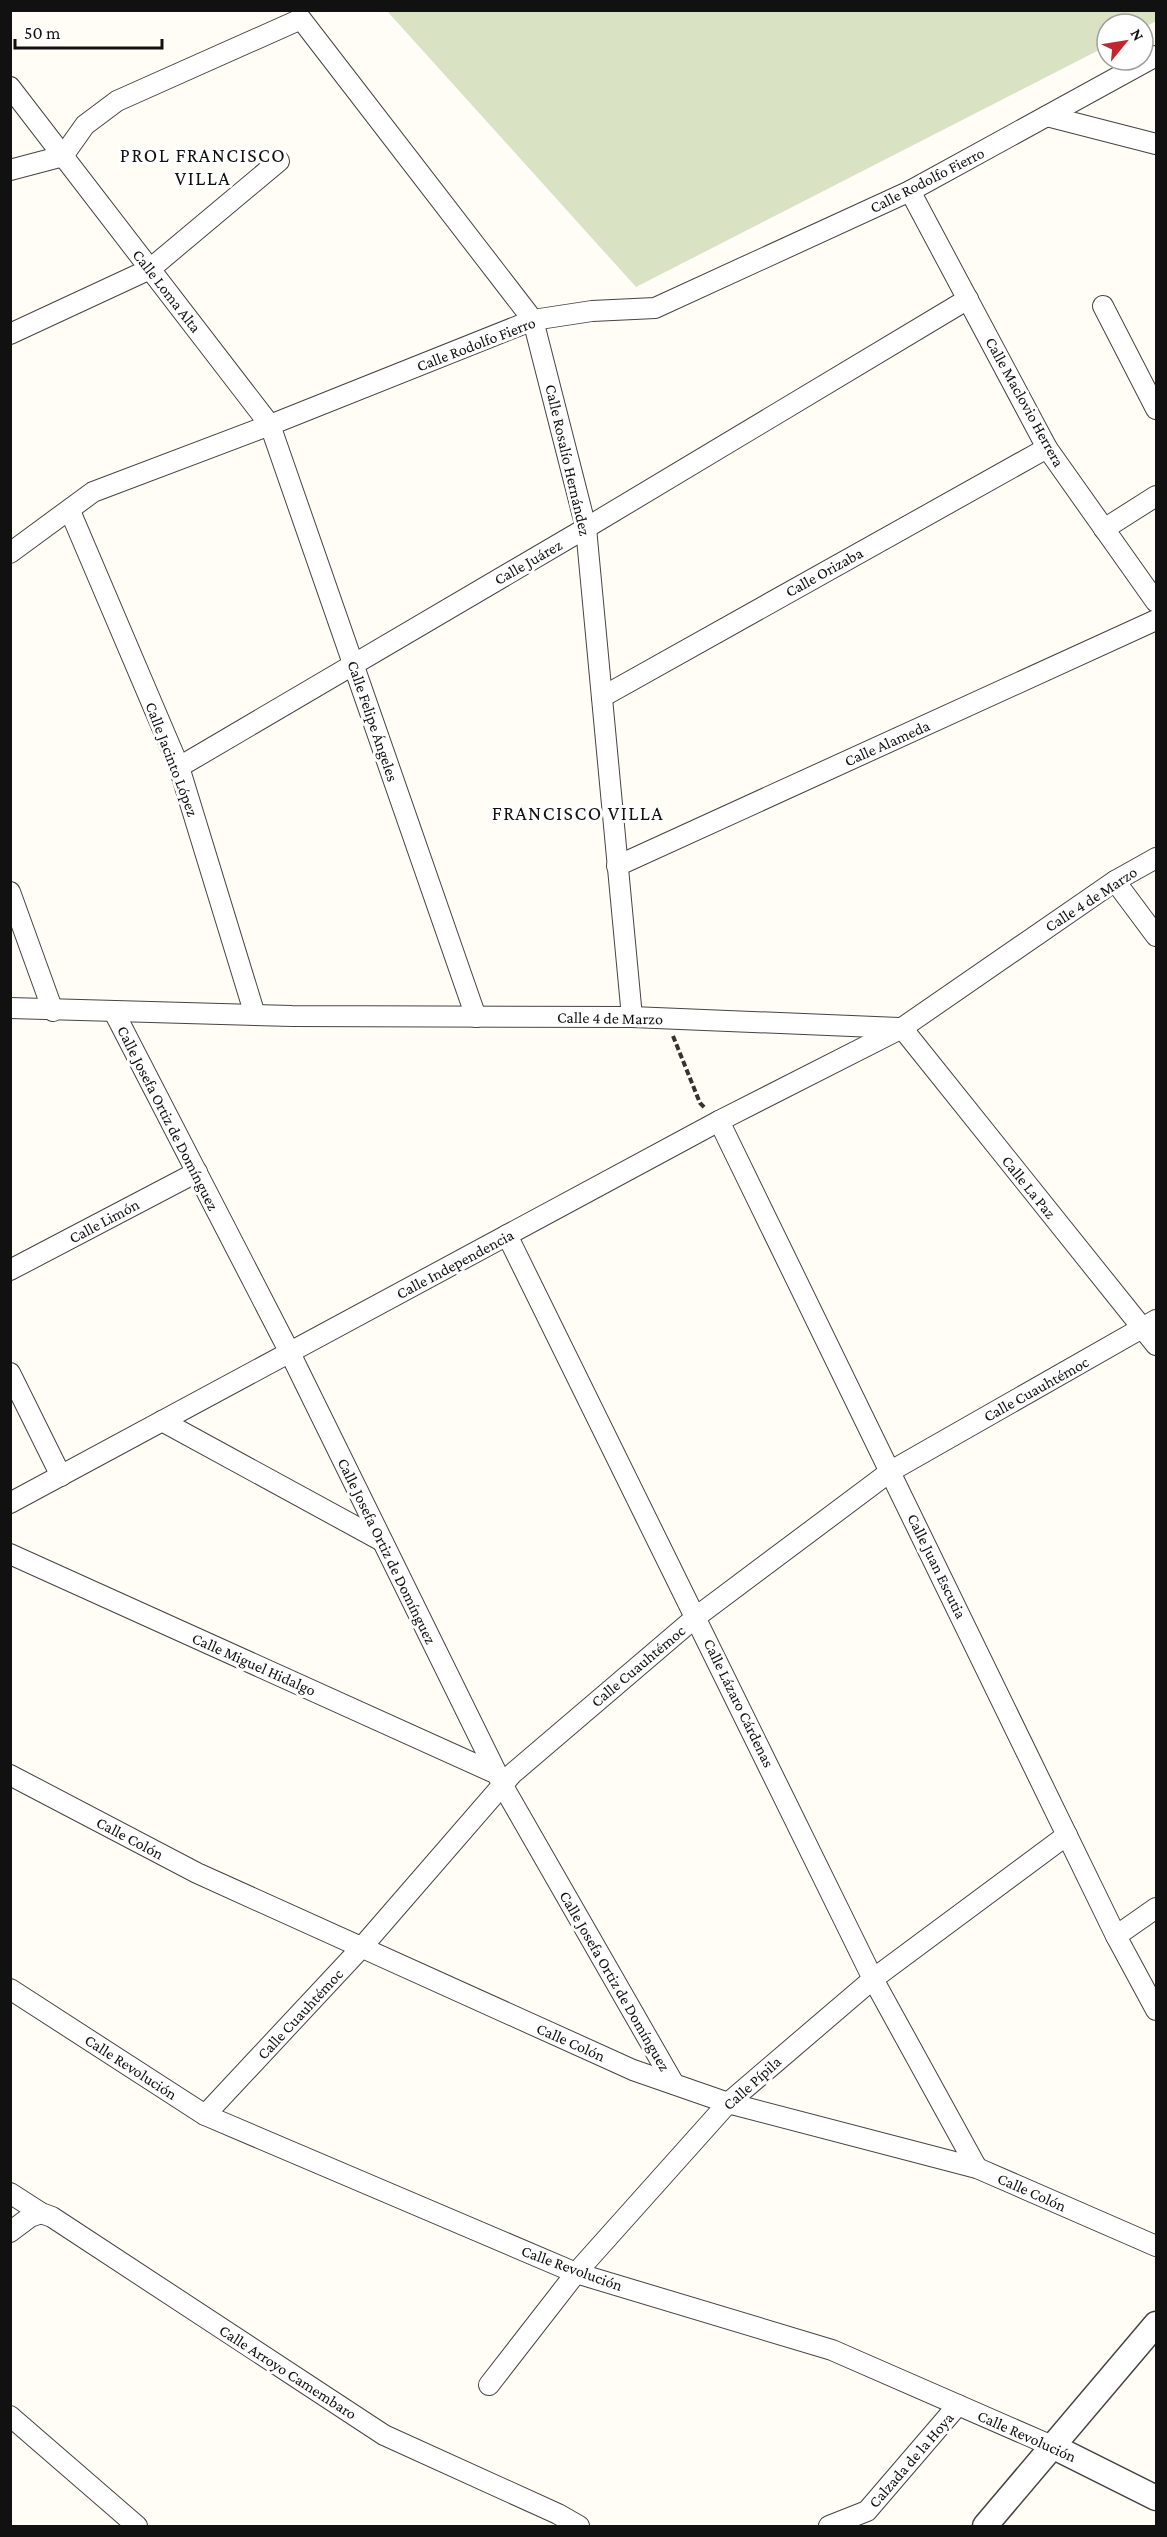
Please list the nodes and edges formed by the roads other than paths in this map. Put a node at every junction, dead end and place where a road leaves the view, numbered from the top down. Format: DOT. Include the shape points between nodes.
graph roads {
  1 [pos="1156,56"];
  2 [pos="10,87"];
  3 [pos="1047,116"];
  4 [pos="1156,144"];
  5 [pos="63,156"];
  6 [pos="279,161"];
  7 [pos="10,170"];
  8 [pos="910,191"];
  9 [pos="150,269"];
  10 [pos="968,299"];
  11 [pos="1103,306"];
  12 [pos="533,320"];
  13 [pos="10,334"];
  14 [pos="1156,409"];
  15 [pos="270,425"];
  16 [pos="1047,448"];
  17 [pos="1156,496"];
  18 [pos="70,511"];
  19 [pos="586,528"];
  20 [pos="1104,529"];
  21 [pos="10,553"];
  22 [pos="1156,602"];
  23 [pos="1156,620"];
  24 [pos="353,663"];
  25 [pos="602,697"];
  26 [pos="179,767"];
  27 [pos="1156,858"];
  28 [pos="617,866"];
  29 [pos="1115,881"];
  30 [pos="10,892"];
  31 [pos="1156,936"];
  32 [pos="10,1008"];
  33 [pos="53,1011"];
  34 [pos="114,1012"];
  35 [pos="255,1014"];
  36 [pos="476,1017"];
  37 [pos="632,1017"];
  38 [pos="902,1028"];
  39 [pos="719,1121"];
  40 [pos="196,1172"];
  41 [pos="507,1236"];
  42 [pos="10,1270"];
  43 [pos="1150,1324"];
  44 [pos="1156,1345"];
  45 [pos="290,1353"];
  46 [pos="10,1373"];
  47 [pos="162,1421"];
  48 [pos="891,1472"];
  49 [pos="62,1476"];
  50 [pos="10,1503"];
  51 [pos="382,1541"];
  52 [pos="10,1554"];
  53 [pos="696,1617"];
  54 [pos="10,1775"];
  55 [pos="500,1780"];
  56 [pos="1067,1835"];
  57 [pos="1156,1908"];
  58 [pos="1116,1936"];
  59 [pos="362,1947"];
  60 [pos="873,1979"];
  61 [pos="10,1989"];
  62 [pos="1156,2010"];
  63 [pos="674,2084"];
  64 [pos="728,2103"];
  65 [pos="205,2115"];
  66 [pos="977,2168"];
  67 [pos="10,2193"];
  68 [pos="41,2213"];
  69 [pos="10,2232"];
  70 [pos="1156,2246"];
  71 [pos="576,2273"];
  72 [pos="1156,2324"];
  73 [pos="489,2385"];
  74 [pos="958,2405"];
  75 [pos="10,2416"];
  76 [pos="1052,2445"];
  77 [pos="1156,2498"];
  78 [pos="137,2526"];
  79 [pos="579,2526"];
  80 [pos="829,2526"];
  81 [pos="985,2526"];
  1 -- 3 [label="street, Calle Rodolfo Fierro"];
  2 -- 5 [label="street, Calle Loma Alta"];
  3 -- 4 [label="street"];
  3 -- 8 [label="street, Calle Rodolfo Fierro"];
  5 -- 7 [label="street"];
  5 -- 9 [label="street, Calle Loma Alta"];
  5 -- 12 [label="street, Calle Rosalío Hernández" via="84,124 117,101 301,18"];
  6 -- 9 [label="street"];
  8 -- 10 [label="street, Calle Maclovio Herrera"];
  8 -- 12 [label="street, Calle Rodolfo Fierro" via="655,308 592,310"];
  9 -- 13 [label="street"];
  9 -- 15 [label="street, Calle Loma Alta"];
  10 -- 16 [label="street, Calle Maclovio Herrera"];
  10 -- 19 [label="street, Calle Juárez"];
  11 -- 14 [label="street"];
  12 -- 15 [label="street, Calle Rodolfo Fierro"];
  12 -- 19 [label="street, Calle Rosalío Hernández"];
  15 -- 18 [label="street, Calle Rodolfo Fierro" via="93,492"];
  15 -- 24 [label="street, Calle Felipe Ángeles"];
  16 -- 20 [label="street, Calle Maclovio Herrera"];
  16 -- 25 [label="street, Calle Orizaba"];
  17 -- 20 [label="street"];
  18 -- 21 [label="street, Calle Rodolfo Fierro"];
  18 -- 26 [label="street, Calle Jacinto López"];
  19 -- 24 [label="street, Calle Juárez"];
  19 -- 25 [label="street, Calle Rosalío Hernández"];
  20 -- 22 [label="street, Calle Maclovio Herrera"];
  23 -- 28 [label="street, Calle Alameda"];
  24 -- 26 [label="street, Calle Juárez"];
  24 -- 36 [label="street, Calle Felipe Ángeles"];
  25 -- 28 [label="street, Calle Rosalío Hernández"];
  26 -- 35 [label="street, Calle Jacinto López"];
  27 -- 29 [label="street, Calle 4 de Marzo"];
  28 -- 37 [label="street, Calle Rosalío Hernández"];
  29 -- 31 [label="street"];
  29 -- 38 [label="street, Calle 4 de Marzo"];
  30 -- 33 [label="street"];
  32 -- 33 [label="street, Calle 4 de Marzo"];
  33 -- 34 [label="street, Calle 4 de Marzo"];
  34 -- 35 [label="street, Calle 4 de Marzo"];
  34 -- 40 [label="street, Calle Josefa Ortiz de Domínguez"];
  35 -- 36 [label="street, Calle 4 de Marzo"];
  36 -- 37 [label="street, Calle 4 de Marzo"];
  37 -- 38 [label="street, Calle 4 de Marzo"];
  38 -- 39 [label="street, Calle Independencia"];
  38 -- 43 [label="street, Calle La Paz"];
  39 -- 41 [label="street, Calle Independencia"];
  39 -- 48 [label="street, Calle Juan Escutia"];
  40 -- 42 [label="street, Calle Limón"];
  40 -- 45 [label="street, Calle Josefa Ortiz de Domínguez"];
  41 -- 45 [label="street, Calle Independencia"];
  41 -- 53 [label="street, Calle Lázaro Cárdenas"];
  43 -- 44 [label="street, Calle La Paz"];
  43 -- 48 [label="street, Calle Cuauhtémoc"];
  45 -- 47 [label="street, Calle Independencia"];
  45 -- 51 [label="street, Calle Josefa Ortiz de Domínguez"];
  46 -- 49 [label="street"];
  47 -- 49 [label="street, Calle Independencia"];
  47 -- 51 [label="street"];
  48 -- 53 [label="street, Calle Cuauhtémoc"];
  48 -- 56 [label="street, Calle Juan Escutia"];
  49 -- 50 [label="street, Calle Independencia"];
  51 -- 55 [label="street, Calle Josefa Ortiz de Domínguez"];
  52 -- 55 [label="street, Calle Miguel Hidalgo"];
  53 -- 55 [label="street, Calle Cuauhtémoc" via="512,1774"];
  53 -- 60 [label="street, Calle Lázaro Cárdenas"];
  54 -- 59 [label="street, Calle Colón" via="197,1873"];
  55 -- 59 [label="street, Calle Cuauhtémoc"];
  55 -- 63 [label="street, Calle Josefa Ortiz de Domínguez"];
  56 -- 58 [label="street, Calle Juan Escutia"];
  56 -- 60 [label="street, Calle Pípila"];
  57 -- 58 [label="street"];
  58 -- 62 [label="street, Calle Juan Escutia"];
  59 -- 63 [label="street, Calle Colón" via="633,2070"];
  59 -- 65 [label="street, Calle Cuauhtémoc"];
  60 -- 64 [label="street, Calle Pípila"];
  60 -- 66 [label="street, Calle Lázaro Cárdenas"];
  61 -- 65 [label="street, Calle Revolución"];
  63 -- 64 [label="street, Calle Colón"];
  64 -- 66 [label="street, Calle Colón"];
  64 -- 71 [label="street, Calle Pípila"];
  65 -- 71 [label="street, Calle Revolución"];
  66 -- 70 [label="street, Calle Colón"];
  67 -- 68 [label="street, Calle Arroyo Camembaro"];
  68 -- 69 [label="street"];
  68 -- 79 [label="street, Calle Arroyo Camembaro" via="384,2434"];
  71 -- 73 [label="street, Calle Pípila"];
  71 -- 74 [label="street, Calle Revolución" via="832,2350"];
  72 -- 76 [label="street"];
  74 -- 76 [label="street, Calle Revolución"];
  74 -- 80 [label="street, Calzada de la Hoya" via="867,2511"];
  75 -- 78 [label="street"];
  76 -- 77 [label="street, Calle Revolución"];
  76 -- 81 [label="street"];
}
